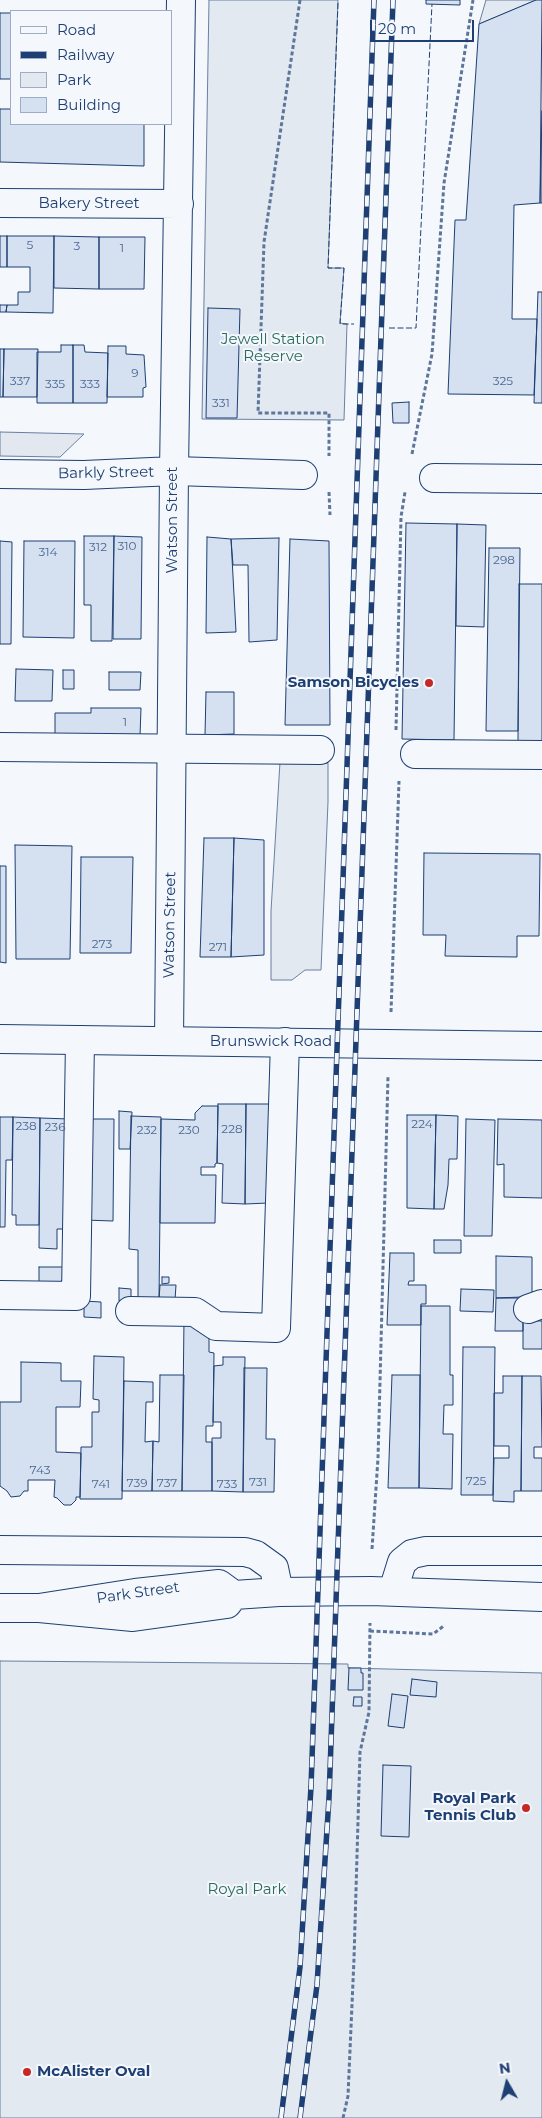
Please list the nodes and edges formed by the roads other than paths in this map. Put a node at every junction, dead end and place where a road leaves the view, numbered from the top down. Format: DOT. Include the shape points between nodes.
graph roads {
  1 [pos="180,0"];
  2 [pos="0,203"];
  3 [pos="179,204"];
  4 [pos="174,472"];
  5 [pos="0,474"];
  6 [pos="303,475"];
  7 [pos="434,478"];
  8 [pos="542,479"];
  9 [pos="0,747"];
  10 [pos="172,750"];
  11 [pos="320,750"];
  12 [pos="415,754"];
  13 [pos="542,755"];
  14 [pos="0,1038"];
  15 [pos="80,1040"];
  16 [pos="169,1041"];
  17 [pos="286,1042"];
  18 [pos="542,1046"];
  19 [pos="0,1295"];
  20 [pos="130,1311"];
  21 [pos="0,1550"];
  22 [pos="99,1551"];
  23 [pos="542,1551"];
  24 [pos="393,1591"];
  25 [pos="279,1592"];
  26 [pos="135,1593"];
  27 [pos="234,1596"];
  28 [pos="542,1598"];
  29 [pos="0,1608"];
  30 [pos="39,1608"];
  1 -- 3 [label="street, Watson Street"];
  2 -- 3 [label="street, Bakery Street"];
  3 -- 4 [label="street, Watson Street"];
  4 -- 5 [label="street, Barkly Street"];
  4 -- 6 [label="street, Barkly Street"];
  4 -- 10 [label="street, Watson Street"];
  7 -- 8 [label="street"];
  9 -- 10 [label="street"];
  10 -- 11 [label="street"];
  10 -- 16 [label="street, Watson Street"];
  12 -- 13 [label="street"];
  14 -- 15 [label="street, Brunswick Road"];
  15 -- 16 [label="street, Brunswick Road"];
  15 -- 19 [label="street" via="76,1296"];
  16 -- 17 [label="street, Brunswick Road"];
  17 -- 18 [label="street, Brunswick Road"];
  17 -- 20 [label="street" via="276,1328 216,1326 195,1312"];
  21 -- 22 [label="street"];
  22 -- 25 [label="street" via="245,1552 256,1555 274,1568"];
  22 -- 26 [label="street" via="112,1560"];
  23 -- 24 [label="street" via="426,1551 412,1554 402,1562"];
  24 -- 25 [label="street, Park Street"];
  24 -- 28 [label="street, Park Street"];
  25 -- 27 [label="street, Park Street"];
  26 -- 27 [label="street, Park Street" via="220,1584"];
  26 -- 30 [label="street, Park Street"];
  27 -- 30 [label="street, Park Street" via="227,1604 133,1617"];
  29 -- 30 [label="street, Park Street"];
}
